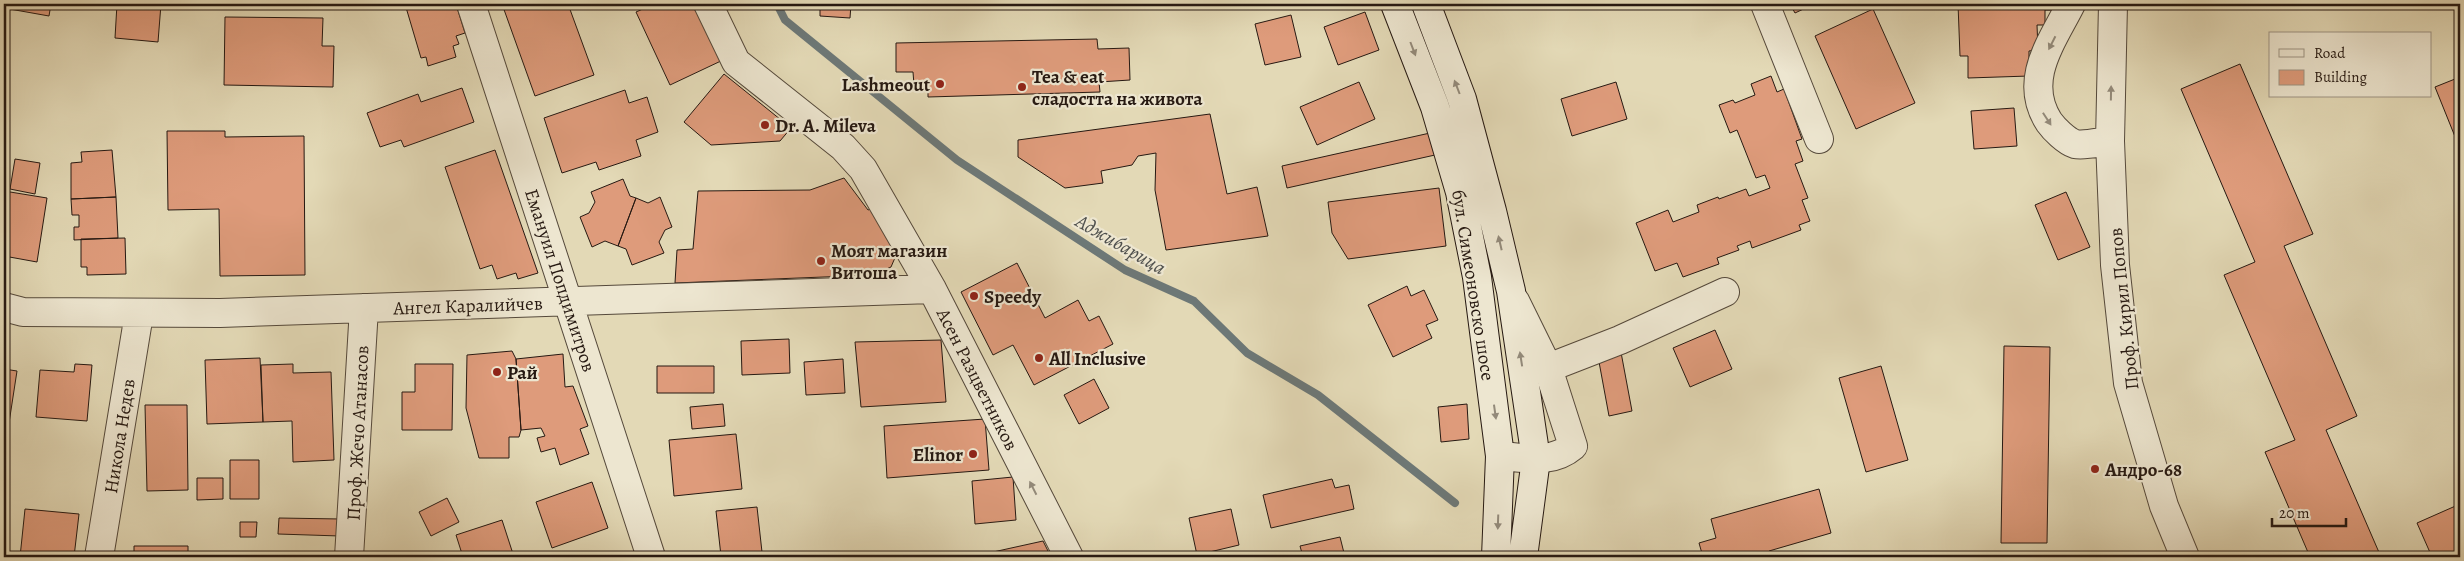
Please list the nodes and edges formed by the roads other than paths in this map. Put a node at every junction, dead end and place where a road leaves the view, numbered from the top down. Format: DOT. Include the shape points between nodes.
graph roads {
  1 [pos="472,4"];
  2 [pos="708,4"];
  3 [pos="1396,4"];
  4 [pos="1426,4"];
  5 [pos="1765,4"];
  6 [pos="2071,4"];
  7 [pos="2113,4"];
  8 [pos="1819,139"];
  9 [pos="2110,141"];
  10 [pos="932,289"];
  11 [pos="1510,291"];
  12 [pos="1725,292"];
  13 [pos="568,302"];
  14 [pos="4,307"];
  15 [pos="364,308"];
  16 [pos="139,314"];
  17 [pos="1548,368"];
  18 [pos="1500,456"];
  19 [pos="1536,459"];
  20 [pos="99,557"];
  21 [pos="349,557"];
  22 [pos="651,557"];
  23 [pos="1069,557"];
  24 [pos="1496,557"];
  25 [pos="1522,557"];
  26 [pos="2185,557"];
  1 -- 13 [label="street, Емануил Попдимитров"];
  2 -- 10 [label="street, Асен Разцветников" via="736,62 843,147 863,169"];
  3 -- 18 [label="street, бул. Симеоновско шосе, one-way" via="1435,107 1460,192 1476,277"];
  11 -- 4 [label="street, бул. Симеоновско шосе, one-way" via="1462,99"];
  5 -- 8 [label="street"];
  6 -- 9 [label="street, one-way" via="2041,64 2037,84 2040,108 2054,129 2075,144"];
  9 -- 7 [label="street, Проф. Кирил Попов, one-way"];
  9 -- 26 [label="street, Проф. Кирил Попов" via="2114,265 2128,384 2164,506"];
  10 -- 13 [label="street, Ангел Каралийчев"];
  23 -- 10 [label="street, Асен Разцветников, one-way"];
  11 -- 17 [label="street, бул. Симеоновско шосе"];
  19 -- 11 [label="street, бул. Симеоновско шосе, one-way"];
  12 -- 17 [label="street" via="1620,340"];
  13 -- 15 [label="street, Ангел Каралийчев"];
  13 -- 22 [label="street, Емануил Попдимитров"];
  14 -- 16 [label="street, Ангел Каралийчев" via="23,312"];
  15 -- 16 [label="street, Ангел Каралийчев"];
  15 -- 21 [label="street, Проф. Жечо Атанасов"];
  16 -- 20 [label="street, Никола Недев"];
  17 -- 19 [label="street, бул. Симеоновско шосе" via="1573,446 1559,455"];
  18 -- 19 [label="street, бул. Симеоновско шосе"];
  18 -- 24 [label="street, бул. Симеоновско шосе, one-way"];
  19 -- 25 [label="street, бул. Симеоновско шосе"];
}
